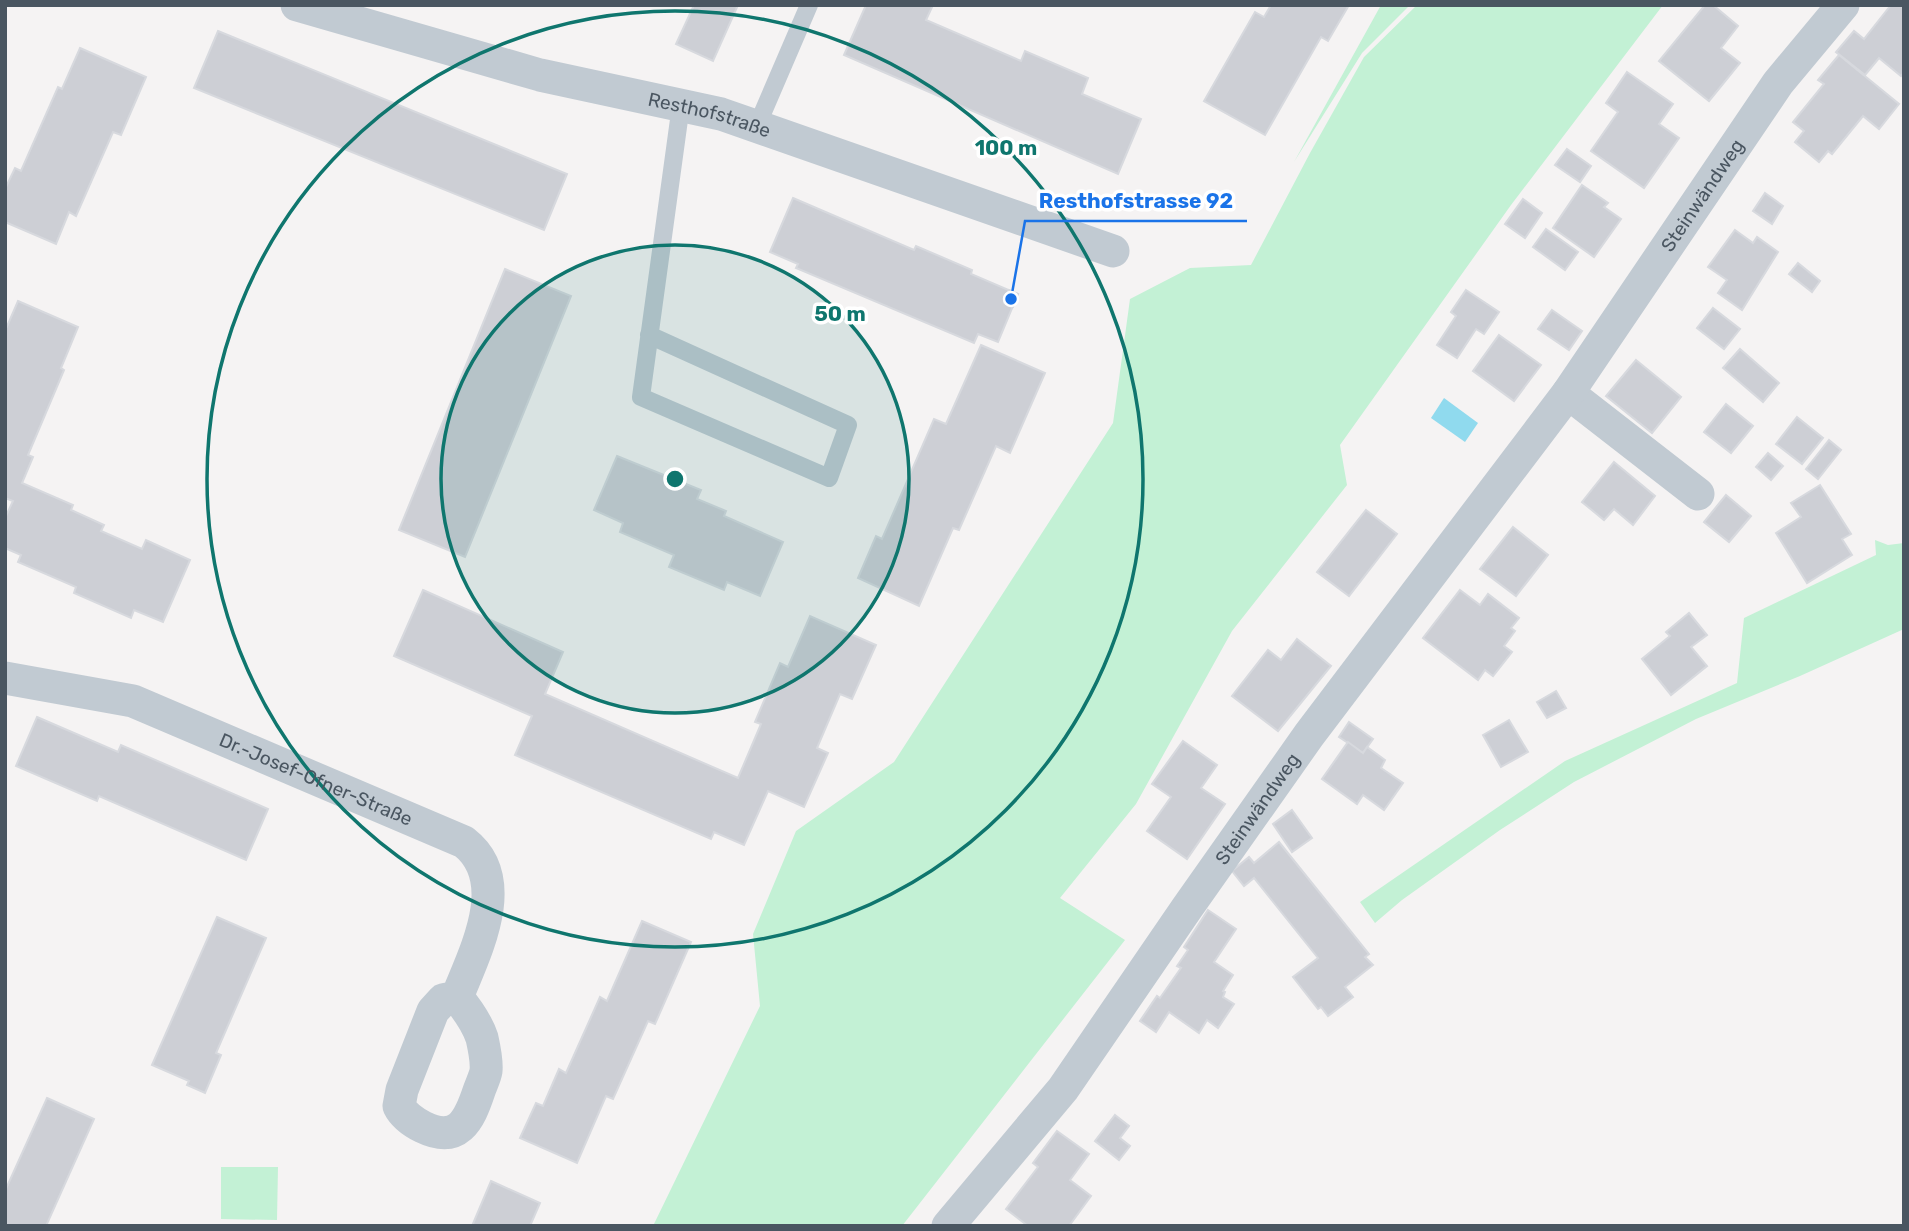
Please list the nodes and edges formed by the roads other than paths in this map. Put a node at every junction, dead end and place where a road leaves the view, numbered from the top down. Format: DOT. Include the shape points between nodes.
graph roads {
  1 [pos="297,5"];
  2 [pos="809,5"];
  3 [pos="1843,5"];
  4 [pos="681,105"];
  5 [pos="757,126"];
  6 [pos="1114,251"];
  7 [pos="649,335"];
  8 [pos="1568,393"];
  9 [pos="1698,494"];
  10 [pos="5,678"];
  11 [pos="457,997"];
  12 [pos="948,1226"];
  1 -- 4 [label="street, Resthofstraße" via="540,75"];
  2 -- 5 [label="lane"];
  3 -- 8 [label="street, Steinwändweg" via="1777,83"];
  4 -- 5 [label="street, Resthofstraße"];
  4 -- 7 [label="lane"];
  5 -- 6 [label="street, Resthofstraße"];
  7 -- 7 [label="lane" via="641,397 829,478 848,425"];
  8 -- 9 [label="street"];
  8 -- 12 [label="street, Steinwändweg" via="1309,735 1063,1088"];
  10 -- 11 [label="street, Dr.-Josef-Ofner-Straße" via="132,701 464,842 478,859 489,893"];
}
